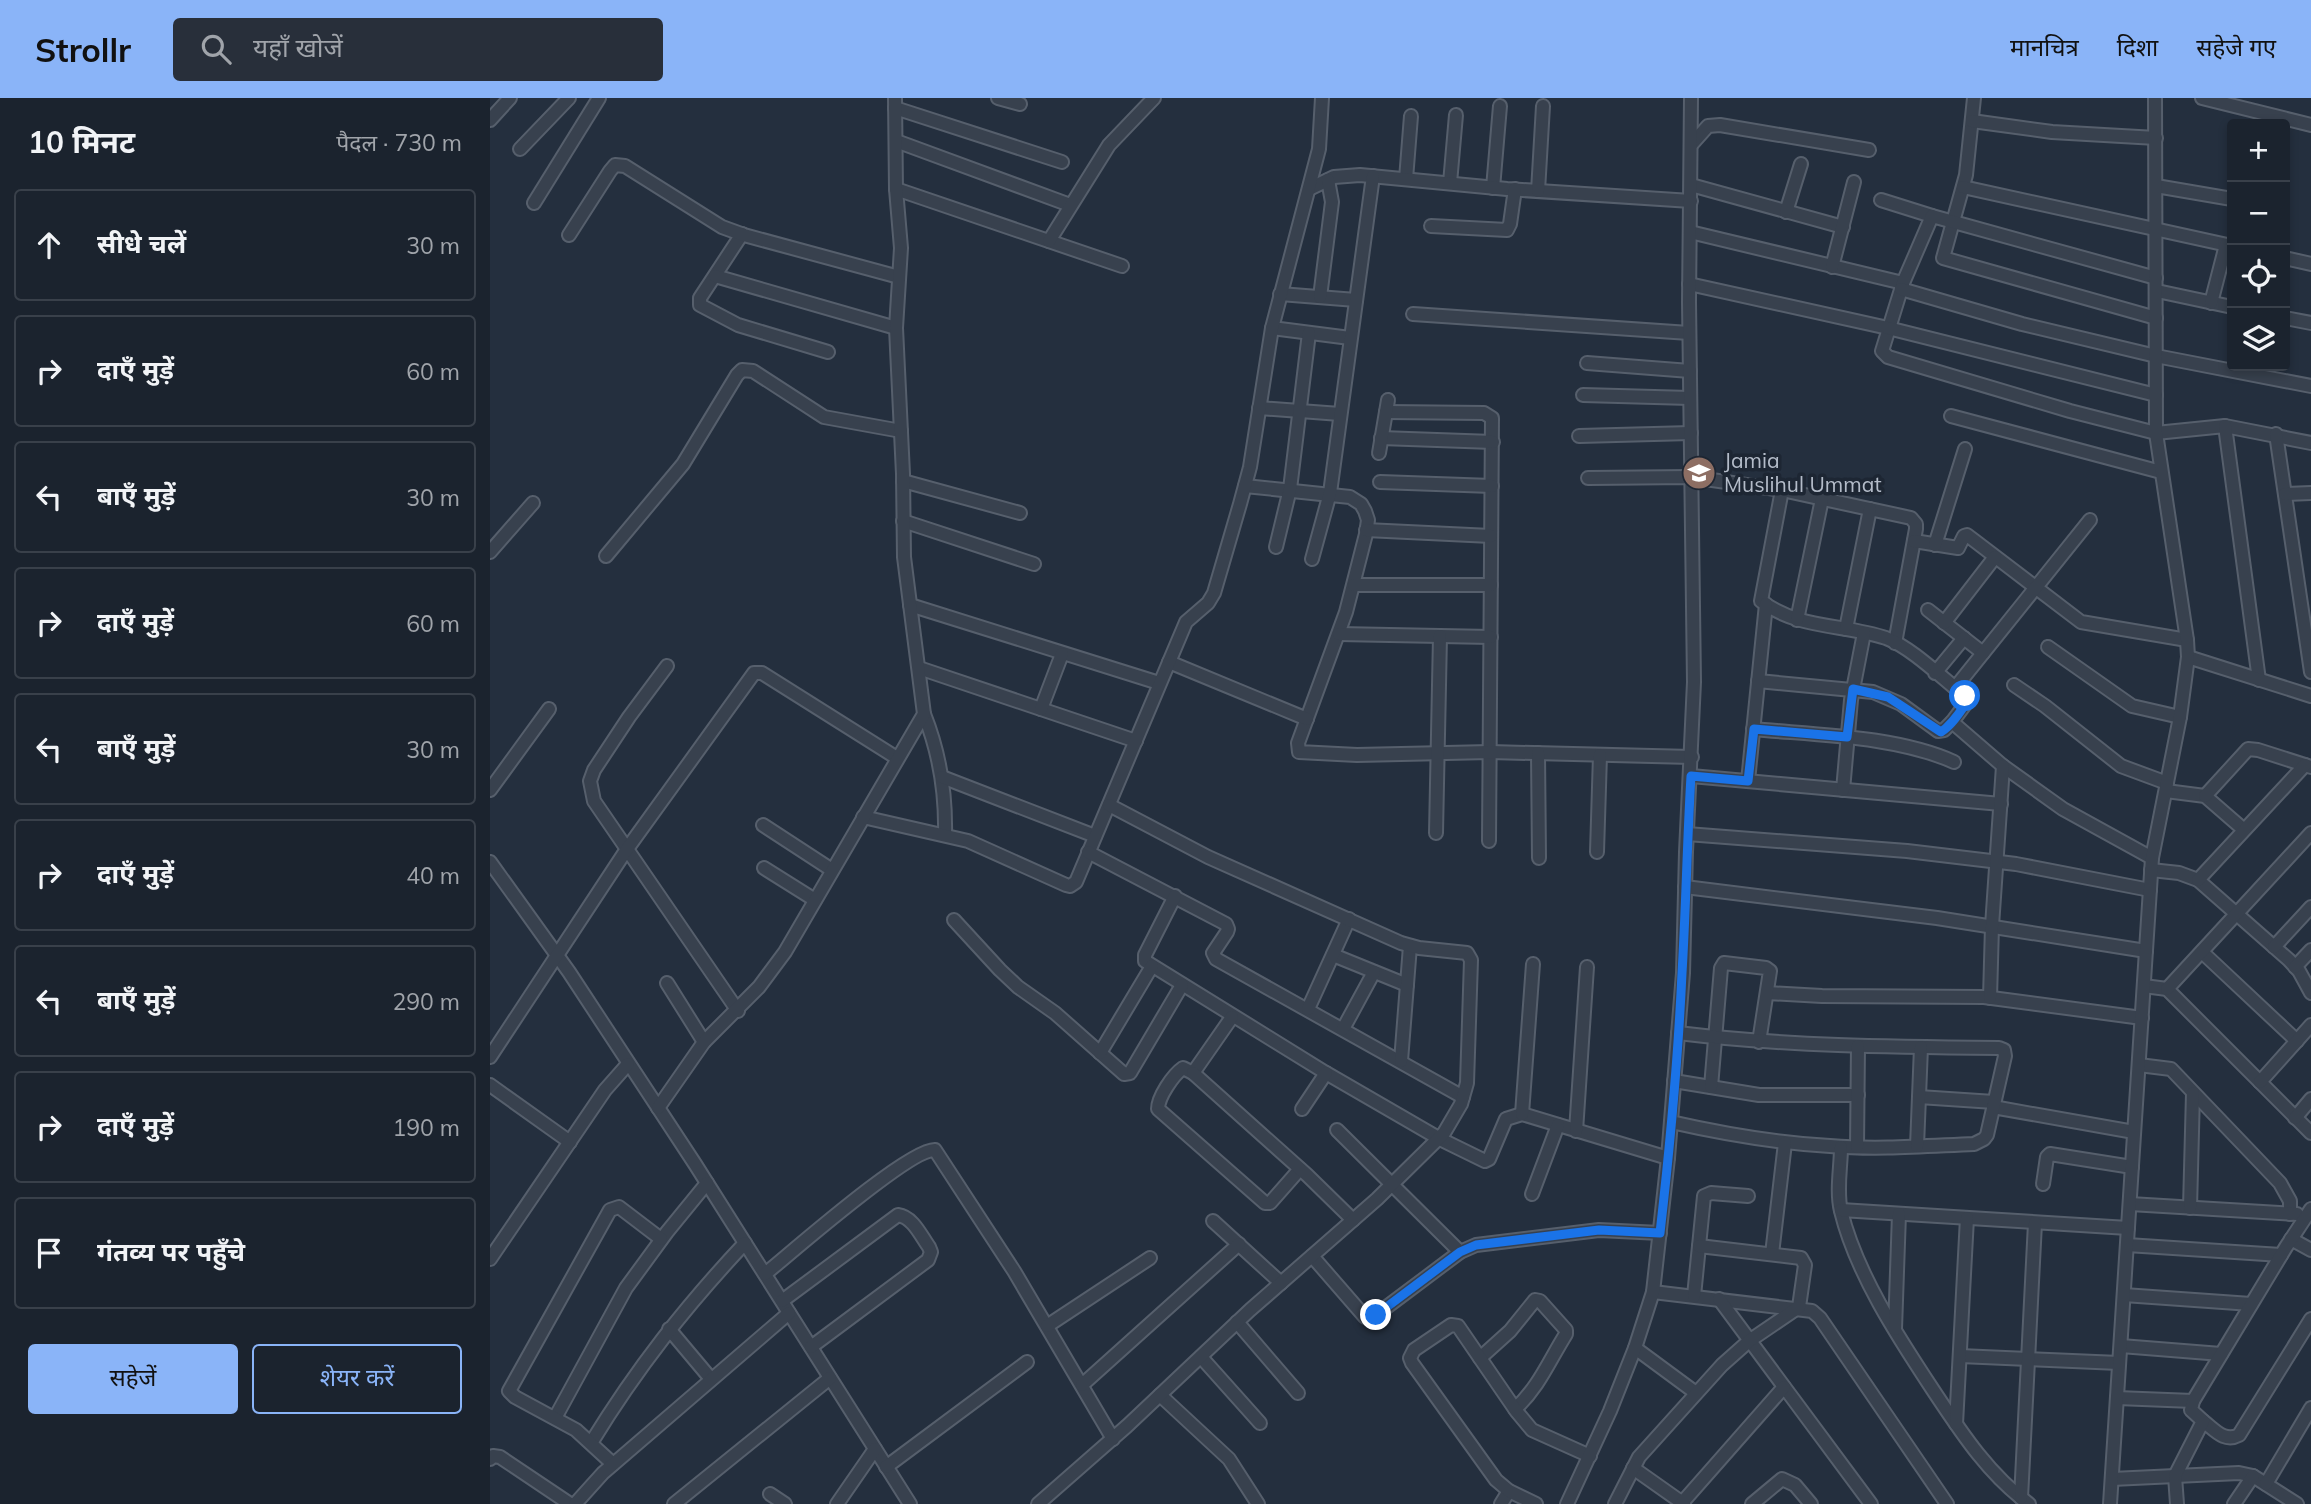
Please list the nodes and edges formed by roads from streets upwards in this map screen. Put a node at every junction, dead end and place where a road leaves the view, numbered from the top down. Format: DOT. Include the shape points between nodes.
graph roads {
  1 [pos="510,98"];
  2 [pos="569,98"];
  3 [pos="599,98"];
  4 [pos="998,98"];
  5 [pos="1154,98"];
  6 [pos="1322,98"];
  7 [pos="1690,98"];
  8 [pos="1975,98"];
  9 [pos="2155,98"];
  10 [pos="2202,98"];
  11 [pos="2222,101"];
  12 [pos="895,103"];
  13 [pos="1020,104"];
  14 [pos="1500,106"];
  15 [pos="1543,106"];
  16 [pos="1456,115"];
  17 [pos="1411,116"];
  18 [pos="2265,119"];
  19 [pos="490,120"];
  20 [pos="1972,121"];
  21 [pos="2290,123"];
  22 [pos="2311,125"];
  23 [pos="2156,138"];
  24 [pos="896,141"];
  25 [pos="1691,145"];
  26 [pos="520,149"];
  27 [pos="1869,150"];
  28 [pos="1062,162"];
  29 [pos="1801,164"];
  30 [pos="1373,176"];
  31 [pos="1406,179"];
  32 [pos="1328,180"];
  33 [pos="1854,182"];
  34 [pos="1450,183"];
  35 [pos="1691,185"];
  36 [pos="2156,186"];
  37 [pos="1963,187"];
  38 [pos="1493,188"];
  39 [pos="896,189"];
  40 [pos="1309,189"];
  41 [pos="1515,189"];
  42 [pos="1538,191"];
  43 [pos="2227,198"];
  44 [pos="1881,200"];
  45 [pos="1691,201"];
  46 [pos="534,203"];
  47 [pos="1070,205"];
  48 [pos="1786,212"];
  49 [pos="1932,216"];
  50 [pos="1952,220"];
  51 [pos="1431,226"];
  52 [pos="1843,227"];
  53 [pos="2156,230"];
  54 [pos="1690,232"];
  55 [pos="742,234"];
  56 [pos="569,235"];
  57 [pos="1049,241"];
  58 [pos="2227,246"];
  59 [pos="2227,252"];
  60 [pos="2290,259"];
  61 [pos="2311,264"];
  62 [pos="1122,266"];
  63 [pos="1832,267"];
  64 [pos="715,276"];
  65 [pos="900,277"];
  66 [pos="1689,284"];
  67 [pos="2156,285"];
  68 [pos="1902,286"];
  69 [pos="1280,294"];
  70 [pos="1320,297"];
  71 [pos="1356,300"];
  72 [pos="2211,303"];
  73 [pos="2227,306"];
  74 [pos="1413,314"];
  75 [pos="2156,318"];
  76 [pos="2290,319"];
  77 [pos="2311,323"];
  78 [pos="895,328"];
  79 [pos="1272,328"];
  80 [pos="1888,328"];
  81 [pos="1309,333"];
  82 [pos="1689,333"];
  83 [pos="1350,338"];
  84 [pos="828,352"];
  85 [pos="2156,356"];
  86 [pos="1587,363"];
  87 [pos="1690,371"];
  88 [pos="2311,386"];
  89 [pos="1583,395"];
  90 [pos="2156,395"];
  91 [pos="1690,398"];
  92 [pos="1259,408"];
  93 [pos="1300,411"];
  94 [pos="1340,414"];
  95 [pos="1951,416"];
  96 [pos="2225,426"];
  97 [pos="901,431"];
  98 [pos="1691,433"];
  99 [pos="2156,433"];
  100 [pos="2276,435"];
  101 [pos="1579,436"];
  102 [pos="1381,438"];
  103 [pos="1493,442"];
  104 [pos="2311,443"];
  105 [pos="1965,449"];
  106 [pos="1379,453"];
  107 [pos="2161,472"];
  108 [pos="1691,477"];
  109 [pos="1588,478"];
  110 [pos="903,481"];
  111 [pos="1380,482"];
  112 [pos="1245,486"];
  113 [pos="1492,486"];
  114 [pos="1290,489"];
  115 [pos="1782,490"];
  116 [pos="2311,493"];
  117 [pos="1330,494"];
  118 [pos="2285,495"];
  119 [pos="1822,499"];
  120 [pos="533,503"];
  121 [pos="1870,509"];
  122 [pos="1020,513"];
  123 [pos="2090,520"];
  124 [pos="903,521"];
  125 [pos="490,529"];
  126 [pos="1366,530"];
  127 [pos="1491,536"];
  128 [pos="502,539"];
  129 [pos="1914,541"];
  130 [pos="1935,544"];
  131 [pos="1276,547"];
  132 [pos="490,552"];
  133 [pos="606,556"];
  134 [pos="1996,557"];
  135 [pos="1312,559"];
  136 [pos="1034,564"];
  137 [pos="1354,585"];
  138 [pos="1491,585"];
  139 [pos="2035,588"];
  140 [pos="1766,604"];
  141 [pos="910,605"];
  142 [pos="1928,610"];
  143 [pos="1797,620"];
  144 [pos="1944,623"];
  145 [pos="1846,629"];
  146 [pos="1864,633"];
  147 [pos="1339,634"];
  148 [pos="1440,636"];
  149 [pos="1491,638"];
  150 [pos="1964,638"];
  151 [pos="2187,640"];
  152 [pos="1895,643"];
  153 [pos="2048,647"];
  154 [pos="1983,653"];
  155 [pos="1062,654"];
  156 [pos="2188,657"];
  157 [pos="1169,662"];
  158 [pos="667,666"];
  159 [pos="919,668"];
  160 [pos="2311,672"];
  161 [pos="1935,673"];
  162 [pos="2259,680"];
  163 [pos="1758,681"];
  164 [pos="1159,683"];
  165 [pos="2014,685"];
  166 [pos="1955,688"];
  167 [pos="1853,689"];
  168 [pos="2311,696"];
  169 [pos="549,709"];
  170 [pos="1041,709"];
  171 [pos="924,714"];
  172 [pos="2180,717"];
  173 [pos="1307,719"];
  174 [pos="1952,722"];
  175 [pos="1754,729"];
  176 [pos="1847,737"];
  177 [pos="1136,741"];
  178 [pos="1490,752"];
  179 [pos="1538,753"];
  180 [pos="1437,754"];
  181 [pos="1600,755"];
  182 [pos="1692,757"];
  183 [pos="897,758"];
  184 [pos="1954,762"];
  185 [pos="2003,766"];
  186 [pos="2308,766"];
  187 [pos="1691,776"];
  188 [pos="942,778"];
  189 [pos="1748,781"];
  190 [pos="2166,787"];
  191 [pos="490,790"];
  192 [pos="1843,790"];
  193 [pos="2205,796"];
  194 [pos="2001,803"];
  195 [pos="1109,805"];
  196 [pos="863,817"];
  197 [pos="763,825"];
  198 [pos="2243,829"];
  199 [pos="1436,833"];
  200 [pos="2311,833"];
  201 [pos="945,835"];
  202 [pos="1687,835"];
  203 [pos="1095,836"];
  204 [pos="1489,841"];
  205 [pos="627,849"];
  206 [pos="1088,852"];
  207 [pos="1597,852"];
  208 [pos="1539,858"];
  209 [pos="490,862"];
  210 [pos="1998,862"];
  211 [pos="2152,864"];
  212 [pos="764,868"];
  213 [pos="832,870"];
  214 [pos="2198,880"];
  215 [pos="496,881"];
  216 [pos="1685,887"];
  217 [pos="2150,890"];
  218 [pos="1175,897"];
  219 [pos="815,900"];
  220 [pos="2311,907"];
  221 [pos="2236,915"];
  222 [pos="1349,919"];
  223 [pos="954,920"];
  224 [pos="1992,926"];
  225 [pos="1410,946"];
  226 [pos="2274,947"];
  227 [pos="2311,950"];
  228 [pos="2146,951"];
  229 [pos="2202,952"];
  230 [pos="1333,955"];
  231 [pos="557,956"];
  232 [pos="1533,964"];
  233 [pos="1152,966"];
  234 [pos="1587,967"];
  235 [pos="2295,967"];
  236 [pos="1374,972"];
  237 [pos="667,983"];
  238 [pos="1182,985"];
  239 [pos="1407,985"];
  240 [pos="2144,986"];
  241 [pos="2167,989"];
  242 [pos="1767,993"];
  243 [pos="2311,993"];
  244 [pos="1990,998"];
  245 [pos="1308,1009"];
  246 [pos="737,1011"];
  247 [pos="1232,1017"];
  248 [pos="2142,1018"];
  249 [pos="2311,1026"];
  250 [pos="1343,1029"];
  251 [pos="1678,1032"];
  252 [pos="1715,1037"];
  253 [pos="2297,1041"];
  254 [pos="704,1042"];
  255 [pos="1759,1042"];
  256 [pos="1858,1046"];
  257 [pos="1922,1047"];
  258 [pos="1100,1053"];
  259 [pos="490,1057"];
  260 [pos="1401,1061"];
  261 [pos="628,1064"];
  262 [pos="2139,1065"];
  263 [pos="1193,1073"];
  264 [pos="1326,1073"];
  265 [pos="1674,1081"];
  266 [pos="2260,1082"];
  267 [pos="490,1085"];
  268 [pos="1711,1087"];
  269 [pos="2193,1093"];
  270 [pos="1858,1095"];
  271 [pos="1463,1097"];
  272 [pos="1919,1097"];
  273 [pos="2311,1099"];
  274 [pos="1994,1105"];
  275 [pos="657,1108"];
  276 [pos="1302,1109"];
  277 [pos="1522,1114"];
  278 [pos="2295,1118"];
  279 [pos="1671,1122"];
  280 [pos="1558,1125"];
  281 [pos="1337,1130"];
  282 [pos="1576,1131"];
  283 [pos="2134,1132"];
  284 [pos="2311,1133"];
  285 [pos="1440,1139"];
  286 [pos="570,1142"];
  287 [pos="1786,1143"];
  288 [pos="1917,1146"];
  289 [pos="1841,1147"];
  290 [pos="1857,1147"];
  291 [pos="1668,1158"];
  292 [pos="2132,1167"];
  293 [pos="1300,1168"];
  294 [pos="707,1183"];
  295 [pos="1393,1184"];
  296 [pos="2042,1184"];
  297 [pos="1532,1194"];
  298 [pos="1748,1196"];
  299 [pos="2130,1204"];
  300 [pos="2190,1208"];
  301 [pos="1841,1210"];
  302 [pos="2309,1212"];
  303 [pos="1899,1214"];
  304 [pos="2290,1214"];
  305 [pos="1967,1218"];
  306 [pos="1353,1220"];
  307 [pos="1213,1221"];
  308 [pos="2035,1223"];
  309 [pos="2128,1228"];
  310 [pos="1660,1233"];
  311 [pos="2291,1239"];
  312 [pos="661,1240"];
  313 [pos="745,1243"];
  314 [pos="1239,1244"];
  315 [pos="2127,1245"];
  316 [pos="1699,1246"];
  317 [pos="2311,1250"];
  318 [pos="1460,1252"];
  319 [pos="1772,1254"];
  320 [pos="2281,1255"];
  321 [pos="1312,1256"];
  322 [pos="1150,1258"];
  323 [pos="490,1259"];
  324 [pos="765,1274"];
  325 [pos="1281,1283"];
  326 [pos="1653,1292"];
  327 [pos="2124,1295"];
  328 [pos="1694,1296"];
  329 [pos="1718,1299"];
  330 [pos="2251,1304"];
  331 [pos="785,1307"];
  332 [pos="1799,1307"];
  333 [pos="2311,1319"];
  334 [pos="1237,1322"];
  335 [pos="1047,1326"];
  336 [pos="669,1329"];
  337 [pos="1895,1330"];
  338 [pos="1749,1341"];
  339 [pos="2120,1346"];
  340 [pos="811,1347"];
  341 [pos="1635,1348"];
  342 [pos="2221,1354"];
  343 [pos="1960,1356"];
  344 [pos="1201,1357"];
  345 [pos="1480,1358"];
  346 [pos="2028,1359"];
  347 [pos="1027,1362"];
  348 [pos="2119,1363"];
  349 [pos="830,1378"];
  350 [pos="711,1379"];
  351 [pos="1082,1385"];
  352 [pos="1784,1387"];
  353 [pos="1297,1393"];
  354 [pos="1696,1393"];
  355 [pos="1160,1395"];
  356 [pos="2117,1398"];
  357 [pos="2193,1401"];
  358 [pos="2311,1408"];
  359 [pos="1515,1409"];
  360 [pos="555,1418"];
  361 [pos="2203,1421"];
  362 [pos="1260,1423"];
  363 [pos="1956,1424"];
  364 [pos="1113,1439"];
  365 [pos="592,1443"];
  366 [pos="875,1449"];
  367 [pos="1590,1456"];
  368 [pos="490,1459"];
  369 [pos="613,1464"];
  370 [pos="886,1467"];
  371 [pos="1633,1468"];
  372 [pos="2175,1476"];
  373 [pos="2253,1476"];
  374 [pos="2112,1479"];
  375 [pos="2266,1484"];
  376 [pos="1509,1491"];
  377 [pos="771,1494"];
  378 [pos="2025,1501"];
  379 [pos="570,1504"];
  380 [pos="575,1504"];
  381 [pos="674,1504"];
  382 [pos="786,1504"];
  383 [pos="837,1504"];
  384 [pos="910,1504"];
  385 [pos="1038,1504"];
  386 [pos="1258,1504"];
  387 [pos="1501,1504"];
  388 [pos="1536,1504"];
  389 [pos="1567,1504"];
  390 [pos="1615,1504"];
  391 [pos="1683,1504"];
  392 [pos="1752,1504"];
  393 [pos="1811,1504"];
  394 [pos="1871,1504"];
  395 [pos="1947,1504"];
  396 [pos="2110,1504"];
  397 [pos="2177,1504"];
  398 [pos="2234,1504"];
  399 [pos="2297,1504"];
  1 -- 19 [label="street"];
  2 -- 26 [label="street"];
  3 -- 46 [label="street"];
  4 -- 13 [label="street"];
  5 -- 47 [label="street" via="1109,145"];
  6 -- 40 [label="street" via="1320,149"];
  7 -- 25 [label="street"];
  8 -- 20 [label="street"];
  9 -- 23 [label="street"];
  10 -- 11 [label="street"];
  11 -- 18 [label="street"];
  12 -- 24 [label="street"];
  12 -- 28 [label="street"];
  14 -- 38 [label="street"];
  15 -- 42 [label="street"];
  16 -- 34 [label="street"];
  17 -- 31 [label="street"];
  20 -- 23 [label="street" via="2052,132"];
  20 -- 37 [label="street"];
  21 -- 22 [label="street"];
  23 -- 36 [label="street"];
  24 -- 39 [label="street"];
  24 -- 47 [label="street"];
  25 -- 27 [label="street" via="1708,126 1720,125"];
  25 -- 35 [label="street"];
  29 -- 48 [label="street"];
  30 -- 31 [label="street"];
  30 -- 32 [label="street"];
  30 -- 71 [label="street"];
  31 -- 34 [label="street"];
  32 -- 40 [label="street"];
  32 -- 70 [label="street" via="1332,202"];
  33 -- 52 [label="street"];
  34 -- 38 [label="street"];
  35 -- 45 [label="street"];
  35 -- 48 [label="street"];
  36 -- 43 [label="street"];
  36 -- 53 [label="street"];
  37 -- 50 [label="street"];
  37 -- 53 [label="street"];
  38 -- 41 [label="street"];
  39 -- 57 [label="street"];
  39 -- 65 [label="street"];
  40 -- 69 [label="street"];
  41 -- 42 [label="street"];
  41 -- 51 [label="street" via="1507,230"];
  42 -- 45 [label="street"];
  44 -- 49 [label="street"];
  45 -- 54 [label="street"];
  47 -- 57 [label="street"];
  48 -- 52 [label="street"];
  49 -- 50 [label="street"];
  49 -- 68 [label="street"];
  50 -- 67 [label="street"];
  50 -- 75 [label="street" via="1942,255 1945,260"];
  52 -- 63 [label="street"];
  53 -- 58 [label="street"];
  53 -- 67 [label="street"];
  54 -- 63 [label="street"];
  54 -- 66 [label="street"];
  55 -- 56 [label="street" via="625,166 615,165"];
  55 -- 64 [label="street"];
  55 -- 65 [label="street"];
  57 -- 62 [label="street"];
  59 -- 72 [label="street"];
  60 -- 61 [label="street"];
  63 -- 68 [label="street"];
  64 -- 78 [label="street"];
  64 -- 84 [label="street" via="700,305 738,325"];
  65 -- 78 [label="street"];
  66 -- 80 [label="street"];
  66 -- 82 [label="street"];
  67 -- 72 [label="street"];
  67 -- 75 [label="street"];
  68 -- 80 [label="street"];
  68 -- 85 [label="street" via="2022,324"];
  69 -- 70 [label="street"];
  69 -- 79 [label="street"];
  70 -- 71 [label="street"];
  71 -- 83 [label="street"];
  72 -- 73 [label="street"];
  74 -- 82 [label="street"];
  75 -- 85 [label="street"];
  76 -- 77 [label="street"];
  78 -- 97 [label="street"];
  79 -- 81 [label="street"];
  79 -- 92 [label="street"];
  80 -- 90 [label="street"];
  80 -- 99 [label="street" via="1882,351 1888,357"];
  81 -- 83 [label="street"];
  81 -- 93 [label="street"];
  82 -- 87 [label="street"];
  83 -- 94 [label="street"];
  85 -- 88 [label="street"];
  85 -- 90 [label="street"];
  86 -- 87 [label="street"];
  87 -- 91 [label="street"];
  89 -- 91 [label="street"];
  90 -- 99 [label="street"];
  91 -- 98 [label="street"];
  92 -- 93 [label="street"];
  92 -- 112 [label="street"];
  93 -- 94 [label="street"];
  93 -- 114 [label="street"];
  94 -- 117 [label="street"];
  95 -- 107 [label="street"];
  96 -- 99 [label="street"];
  96 -- 100 [label="street"];
  96 -- 162 [label="street"];
  97 -- 110 [label="street"];
  97 -- 133 [label="street" via="824,417 753,371 742,370 683,464"];
  98 -- 101 [label="street"];
  98 -- 108 [label="street"];
  99 -- 107 [label="street"];
  100 -- 104 [label="street"];
  100 -- 118 [label="street"];
  102 -- 103 [label="street"];
  102 -- 103 [label="street" via="1387,406 1484,413 1492,418"];
  102 -- 106 [label="street"];
  103 -- 113 [label="street"];
  105 -- 130 [label="street"];
  107 -- 151 [label="street"];
  108 -- 109 [label="street"];
  108 -- 115 [label="street"];
  108 -- 182 [label="street"];
  110 -- 122 [label="street"];
  110 -- 124 [label="street"];
  111 -- 113 [label="street"];
  112 -- 114 [label="street"];
  112 -- 157 [label="street" via="1214,593 1186,622"];
  113 -- 127 [label="street"];
  114 -- 117 [label="street"];
  114 -- 131 [label="street"];
  115 -- 119 [label="street"];
  115 -- 140 [label="street" via="1760,597"];
  116 -- 118 [label="street"];
  117 -- 126 [label="street" via="1361,504 1368,520"];
  117 -- 135 [label="street"];
  118 -- 160 [label="street"];
  119 -- 121 [label="street"];
  119 -- 143 [label="street"];
  120 -- 128 [label="street"];
  121 -- 129 [label="street" via="1911,518 1916,524"];
  121 -- 145 [label="street"];
  123 -- 139 [label="street"];
  124 -- 136 [label="street"];
  124 -- 141 [label="street"];
  125 -- 128 [label="street"];
  126 -- 127 [label="street"];
  126 -- 137 [label="street"];
  127 -- 138 [label="street"];
  128 -- 132 [label="street"];
  129 -- 130 [label="street"];
  129 -- 152 [label="street"];
  130 -- 134 [label="street" via="1958,548 1967,535"];
  134 -- 139 [label="street"];
  134 -- 144 [label="street"];
  137 -- 138 [label="street"];
  137 -- 147 [label="street"];
  138 -- 149 [label="street"];
  139 -- 151 [label="street" via="2081,622"];
  139 -- 154 [label="street"];
  140 -- 143 [label="street"];
  140 -- 163 [label="street"];
  141 -- 155 [label="street"];
  141 -- 159 [label="street"];
  142 -- 144 [label="street"];
  143 -- 145 [label="street"];
  144 -- 150 [label="street"];
  145 -- 146 [label="street"];
  146 -- 152 [label="street"];
  146 -- 167 [label="street"];
  147 -- 148 [label="street"];
  147 -- 173 [label="street"];
  148 -- 149 [label="street"];
  148 -- 180 [label="street"];
  149 -- 178 [label="street"];
  150 -- 154 [label="street"];
  150 -- 161 [label="street"];
  151 -- 156 [label="street"];
  152 -- 161 [label="street"];
  153 -- 172 [label="street" via="2132,706"];
  154 -- 166 [label="street"];
  155 -- 164 [label="street"];
  155 -- 170 [label="street"];
  156 -- 162 [label="street"];
  156 -- 172 [label="street"];
  157 -- 164 [label="street"];
  157 -- 173 [label="street"];
  158 -- 205 [label="street" via="590,781 594,800"];
  159 -- 170 [label="street"];
  159 -- 171 [label="street"];
  161 -- 166 [label="street"];
  162 -- 168 [label="street"];
  163 -- 167 [label="street"];
  163 -- 175 [label="street"];
  164 -- 177 [label="street"];
  165 -- 190 [label="street" via="2121,766"];
  166 -- 174 [label="street" via="1967,702"];
  167 -- 174 [label="street" via="1888,697 1938,731"];
  167 -- 176 [label="street"];
  169 -- 191 [label="street"];
  170 -- 177 [label="street"];
  171 -- 183 [label="street"];
  171 -- 188 [label="street"];
  172 -- 190 [label="street"];
  173 -- 180 [label="street" via="1297,748 1303,753"];
  174 -- 185 [label="street"];
  175 -- 176 [label="street"];
  175 -- 189 [label="street"];
  176 -- 184 [label="street" via="1918,749"];
  176 -- 192 [label="street"];
  177 -- 195 [label="street"];
  178 -- 179 [label="street"];
  178 -- 180 [label="street"];
  178 -- 204 [label="street"];
  179 -- 181 [label="street"];
  179 -- 208 [label="street"];
  180 -- 199 [label="street"];
  181 -- 182 [label="street"];
  181 -- 207 [label="street"];
  182 -- 187 [label="street"];
  183 -- 196 [label="street"];
  183 -- 205 [label="street" via="762,673 754,673"];
  185 -- 194 [label="street"];
  185 -- 211 [label="street"];
  186 -- 193 [label="street" via="2249,749"];
  186 -- 198 [label="street"];
  187 -- 189 [label="street"];
  187 -- 202 [label="street"];
  188 -- 201 [label="street"];
  188 -- 203 [label="street"];
  189 -- 192 [label="street"];
  190 -- 193 [label="street"];
  190 -- 211 [label="street"];
  192 -- 194 [label="street"];
  193 -- 198 [label="street"];
  194 -- 210 [label="street"];
  195 -- 203 [label="street"];
  195 -- 222 [label="street"];
  196 -- 201 [label="street"];
  196 -- 213 [label="street"];
  197 -- 213 [label="street"];
  198 -- 214 [label="street"];
  200 -- 221 [label="street"];
  201 -- 206 [label="street" via="1070,886"];
  202 -- 210 [label="street" via="1825,843"];
  202 -- 216 [label="street"];
  203 -- 206 [label="street"];
  205 -- 231 [label="street"];
  205 -- 246 [label="street"];
  206 -- 218 [label="street"];
  209 -- 215 [label="street"];
  210 -- 217 [label="street"];
  210 -- 224 [label="street"];
  211 -- 214 [label="street"];
  211 -- 217 [label="street"];
  212 -- 219 [label="street"];
  213 -- 219 [label="street"];
  214 -- 221 [label="street"];
  215 -- 231 [label="street"];
  216 -- 224 [label="street"];
  216 -- 251 [label="street"];
  217 -- 228 [label="street"];
  218 -- 233 [label="street" via="1144,958"];
  218 -- 245 [label="street" via="1228,926 1213,953 1216,959"];
  219 -- 246 [label="street" via="785,952"];
  220 -- 226 [label="street"];
  221 -- 226 [label="street"];
  221 -- 229 [label="street"];
  222 -- 225 [label="street"];
  222 -- 230 [label="street"];
  223 -- 258 [label="street" via="1009,979"];
  224 -- 228 [label="street"];
  224 -- 244 [label="street"];
  225 -- 239 [label="street"];
  225 -- 271 [label="street" via="1461,951 1471,960 1468,1083"];
  226 -- 235 [label="street"];
  227 -- 235 [label="street"];
  228 -- 240 [label="street"];
  229 -- 241 [label="street"];
  229 -- 253 [label="street"];
  230 -- 236 [label="street"];
  230 -- 245 [label="street"];
  231 -- 259 [label="street"];
  231 -- 261 [label="street"];
  232 -- 277 [label="street"];
  233 -- 238 [label="street"];
  233 -- 258 [label="street"];
  234 -- 282 [label="street"];
  235 -- 243 [label="street"];
  236 -- 239 [label="street"];
  236 -- 250 [label="street"];
  237 -- 254 [label="street"];
  238 -- 247 [label="street"];
  238 -- 258 [label="street" via="1130,1073 1122,1073"];
  239 -- 260 [label="street"];
  240 -- 241 [label="street"];
  240 -- 248 [label="street"];
  241 -- 266 [label="street"];
  242 -- 244 [label="street"];
  242 -- 252 [label="street" via="1769,969 1722,965"];
  242 -- 255 [label="street"];
  244 -- 248 [label="street"];
  245 -- 250 [label="street"];
  246 -- 254 [label="street"];
  247 -- 263 [label="street"];
  247 -- 264 [label="street"];
  248 -- 262 [label="street"];
  249 -- 253 [label="street"];
  250 -- 260 [label="street"];
  251 -- 252 [label="street"];
  251 -- 265 [label="street"];
  252 -- 255 [label="street"];
  252 -- 268 [label="street"];
  253 -- 266 [label="street"];
  254 -- 275 [label="street"];
  255 -- 256 [label="street"];
  256 -- 257 [label="street"];
  256 -- 270 [label="street"];
  257 -- 272 [label="street"];
  257 -- 274 [label="street" via="2004,1050"];
  260 -- 271 [label="street"];
  261 -- 275 [label="street"];
  261 -- 286 [label="street"];
  262 -- 269 [label="street" via="2171,1069"];
  262 -- 283 [label="street"];
  263 -- 293 [label="street"];
  263 -- 293 [label="street" via="1180,1069 1157,1105 1211,1157 1267,1203"];
  264 -- 276 [label="street"];
  264 -- 285 [label="street"];
  265 -- 268 [label="street"];
  265 -- 279 [label="street"];
  266 -- 278 [label="street"];
  267 -- 286 [label="street"];
  268 -- 270 [label="street" via="1759,1095"];
  269 -- 300 [label="street"];
  269 -- 304 [label="street" via="2280,1183 2290,1201"];
  270 -- 290 [label="street"];
  271 -- 285 [label="street"];
  272 -- 274 [label="street"];
  272 -- 288 [label="street"];
  273 -- 278 [label="street"];
  274 -- 283 [label="street"];
  274 -- 288 [label="street" via="1987,1135 1980,1142"];
  275 -- 294 [label="street"];
  277 -- 280 [label="street"];
  277 -- 285 [label="street" via="1506,1119 1485,1161"];
  278 -- 284 [label="street"];
  279 -- 287 [label="street"];
  279 -- 291 [label="street"];
  280 -- 282 [label="street"];
  280 -- 297 [label="street"];
  281 -- 295 [label="street"];
  282 -- 291 [label="street"];
  283 -- 292 [label="street"];
  285 -- 295 [label="street"];
  286 -- 323 [label="street"];
  287 -- 289 [label="street"];
  287 -- 319 [label="street"];
  288 -- 290 [label="street"];
  289 -- 290 [label="street"];
  289 -- 301 [label="street"];
  291 -- 310 [label="street"];
  292 -- 296 [label="street" via="2050,1154"];
  292 -- 299 [label="street"];
  293 -- 306 [label="street"];
  294 -- 312 [label="street"];
  294 -- 313 [label="street"];
  295 -- 306 [label="street"];
  295 -- 318 [label="street"];
  298 -- 316 [label="street" via="1704,1196"];
  299 -- 300 [label="street"];
  299 -- 309 [label="street"];
  300 -- 304 [label="street"];
  301 -- 303 [label="street"];
  301 -- 337 [label="street" via="1875,1296"];
  302 -- 304 [label="street"];
  302 -- 311 [label="street"];
  303 -- 305 [label="street"];
  303 -- 337 [label="street"];
  305 -- 308 [label="street"];
  305 -- 343 [label="street"];
  306 -- 321 [label="street"];
  307 -- 314 [label="street"];
  308 -- 309 [label="street"];
  308 -- 346 [label="street"];
  309 -- 315 [label="street"];
  310 -- 318 [label="street" via="1577,1232 1490,1242"];
  310 -- 326 [label="street"];
  311 -- 317 [label="street"];
  311 -- 320 [label="street"];
  312 -- 360 [label="street" via="626,1288"];
  312 -- 360 [label="street" via="619,1207 610,1210 509,1391"];
  313 -- 324 [label="street"];
  313 -- 336 [label="street"];
  314 -- 325 [label="street"];
  314 -- 351 [label="street"];
  315 -- 320 [label="street"];
  315 -- 327 [label="street"];
  316 -- 319 [label="street"];
  316 -- 328 [label="street"];
  318 -- 321 [label="street" via="1368,1318"];
  319 -- 332 [label="street" via="1803,1261"];
  320 -- 330 [label="street"];
  321 -- 325 [label="street"];
  322 -- 335 [label="street"];
  324 -- 331 [label="street"];
  324 -- 335 [label="street" via="883,1178 926,1150 935,1150"];
  325 -- 334 [label="street"];
  326 -- 328 [label="street"];
  326 -- 341 [label="street"];
  327 -- 330 [label="street"];
  327 -- 339 [label="street"];
  328 -- 329 [label="street"];
  329 -- 332 [label="street"];
  329 -- 338 [label="street"];
  330 -- 342 [label="street"];
  331 -- 340 [label="street"];
  331 -- 340 [label="street" via="898,1215 910,1220 929,1247 928,1260"];
  331 -- 350 [label="street"];
  332 -- 338 [label="street"];
  332 -- 395 [label="street" via="1820,1318"];
  333 -- 361 [label="street" via="2239,1435 2225,1438"];
  334 -- 344 [label="street"];
  334 -- 353 [label="street"];
  335 -- 351 [label="street"];
  336 -- 350 [label="street"];
  336 -- 365 [label="street" via="618,1398"];
  337 -- 363 [label="street"];
  338 -- 352 [label="street"];
  338 -- 354 [label="street"];
  339 -- 342 [label="street"];
  339 -- 348 [label="street"];
  340 -- 349 [label="street"];
  341 -- 354 [label="street"];
  341 -- 367 [label="street"];
  342 -- 357 [label="street"];
  343 -- 346 [label="street"];
  343 -- 363 [label="street"];
  344 -- 355 [label="street"];
  344 -- 362 [label="street"];
  345 -- 359 [label="street"];
  345 -- 359 [label="street" via="1535,1300 1566,1331 1546,1372"];
  345 -- 376 [label="street" via="1455,1324 1414,1350 1410,1358 1496,1480"];
  346 -- 348 [label="street"];
  346 -- 378 [label="street"];
  347 -- 370 [label="street"];
  348 -- 356 [label="street"];
  349 -- 366 [label="street"];
  349 -- 381 [label="street"];
  350 -- 369 [label="street"];
  351 -- 364 [label="street"];
  352 -- 391 [label="street"];
  352 -- 394 [label="street"];
  354 -- 371 [label="street"];
  355 -- 364 [label="street"];
  355 -- 386 [label="street" via="1229,1459"];
  356 -- 357 [label="street"];
  356 -- 374 [label="street"];
  357 -- 361 [label="street" via="2191,1410"];
  358 -- 375 [label="street"];
  359 -- 367 [label="street" via="1532,1430"];
  360 -- 365 [label="street"];
  361 -- 372 [label="street"];
  363 -- 378 [label="street" via="1989,1467"];
  364 -- 385 [label="street"];
  365 -- 369 [label="street"];
  366 -- 370 [label="street"];
  366 -- 383 [label="street"];
  367 -- 389 [label="street"];
  368 -- 379 [label="street" via="500,1457"];
  369 -- 380 [label="street"];
  370 -- 384 [label="street"];
  371 -- 390 [label="street"];
  371 -- 391 [label="street"];
  372 -- 373 [label="street"];
  372 -- 374 [label="street"];
  372 -- 397 [label="street"];
  373 -- 375 [label="street"];
  373 -- 398 [label="street"];
  374 -- 396 [label="street"];
  375 -- 399 [label="street"];
  376 -- 387 [label="street"];
  376 -- 388 [label="street"];
  377 -- 382 [label="street"];
  392 -- 393 [label="street" via="1782,1479"];
}
